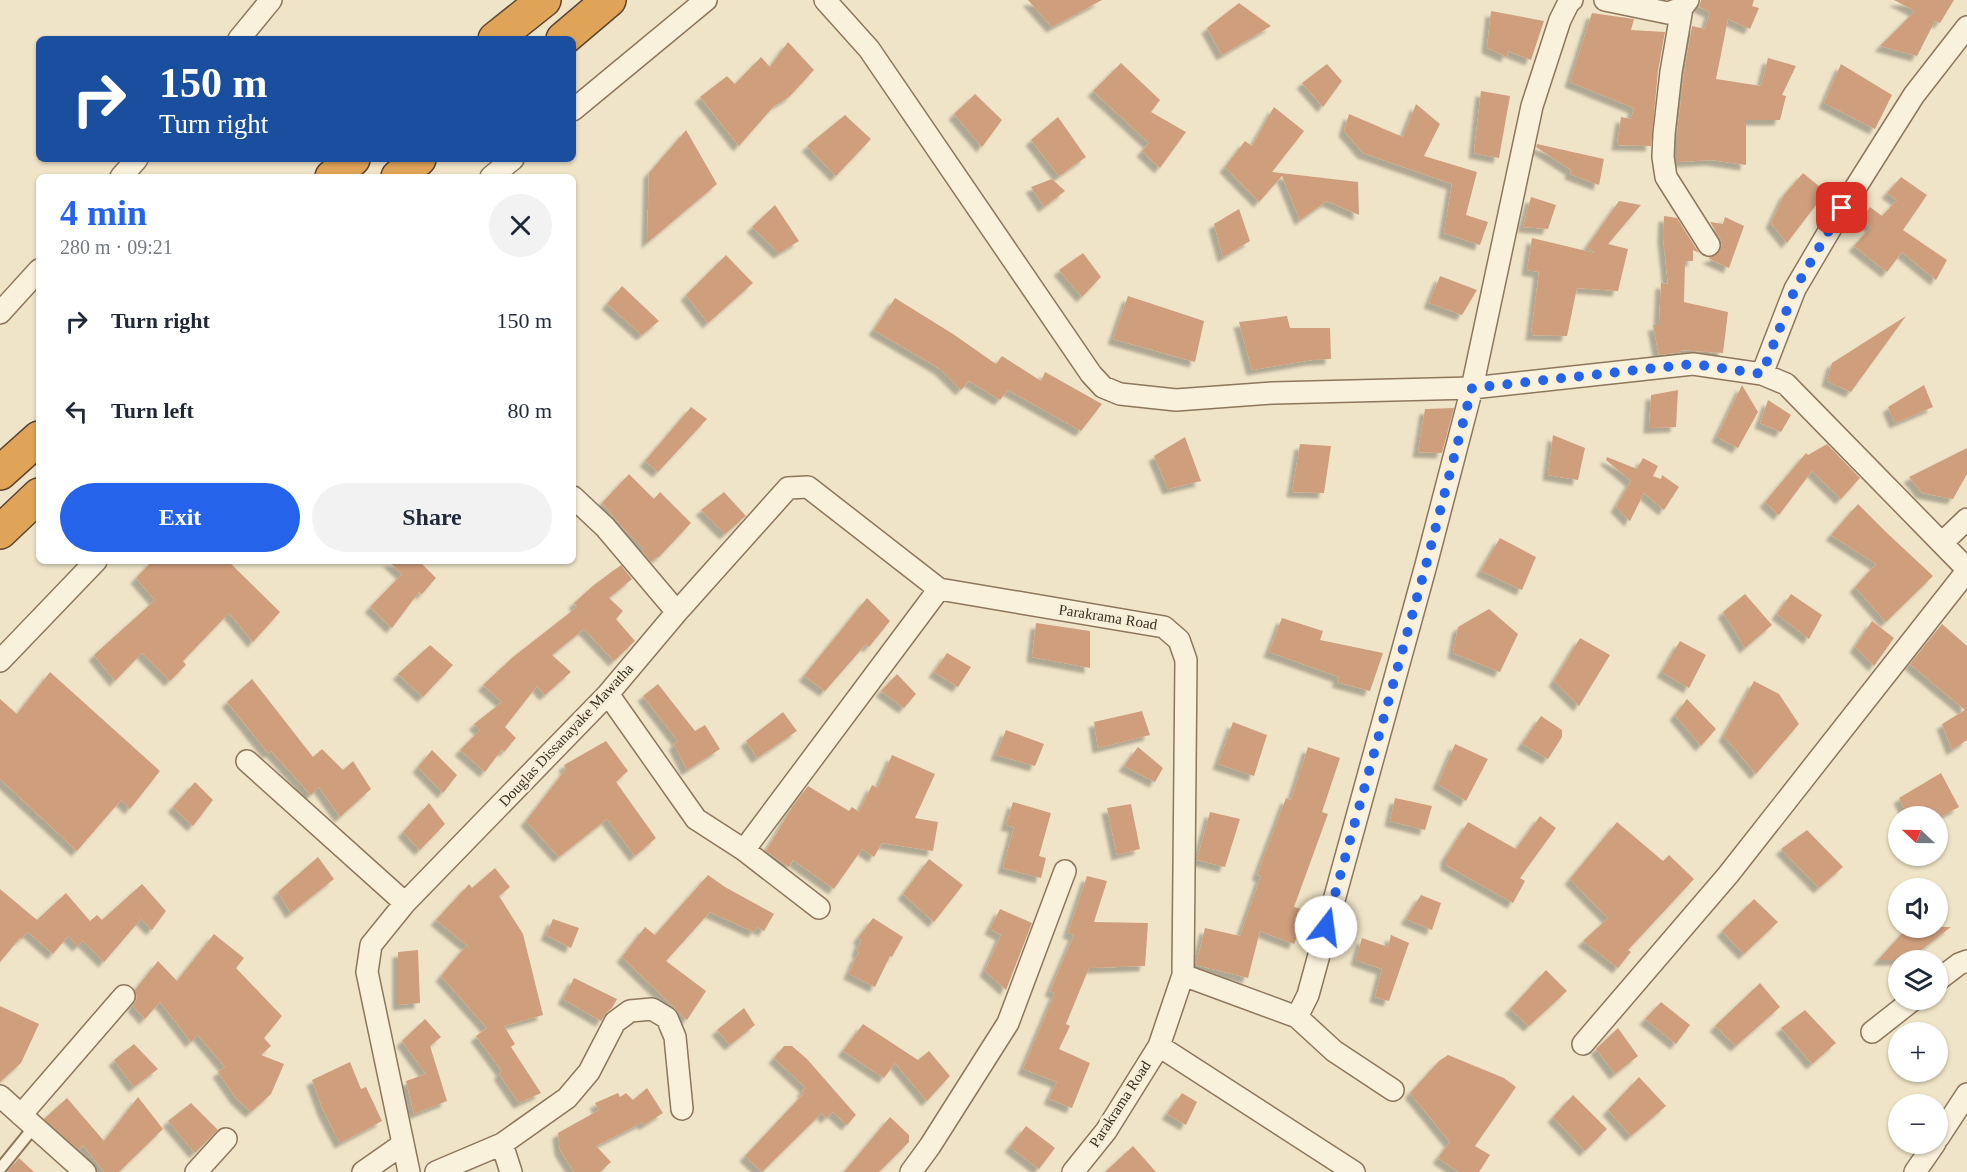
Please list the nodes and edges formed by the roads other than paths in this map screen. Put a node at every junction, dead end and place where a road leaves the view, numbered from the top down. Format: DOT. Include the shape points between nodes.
graph roads {
  1 [pos="271,0"];
  2 [pos="544,0"];
  3 [pos="609,0"];
  4 [pos="706,0"];
  5 [pos="825,0"];
  6 [pos="1572,0"];
  7 [pos="1605,0"];
  8 [pos="1685,4"];
  9 [pos="1967,27"];
  10 [pos="241,36"];
  11 [pos="499,36"];
  12 [pos="567,36"];
  13 [pos="576,108"];
  14 [pos="134,162"];
  15 [pos="350,162"];
  16 [pos="416,162"];
  17 [pos="509,162"];
  18 [pos="124,174"];
  19 [pos="336,174"];
  20 [pos="402,174"];
  21 [pos="495,174"];
  22 [pos="1709,245"];
  23 [pos="36,273"];
  24 [pos="0,314"];
  25 [pos="1762,374"];
  26 [pos="1472,388"];
  27 [pos="36,441"];
  28 [pos="0,473"];
  29 [pos="36,498"];
  30 [pos="576,500"];
  31 [pos="1967,519"];
  32 [pos="0,532"];
  33 [pos="1942,543"];
  34 [pos="93,564"];
  35 [pos="1967,570"];
  36 [pos="939,589"];
  37 [pos="677,612"];
  38 [pos="0,661"];
  39 [pos="608,694"];
  40 [pos="247,761"];
  41 [pos="744,850"];
  42 [pos="1065,871"];
  43 [pos="405,903"];
  44 [pos="819,908"];
  45 [pos="1967,961"];
  46 [pos="1948,972"];
  47 [pos="1183,975"];
  48 [pos="124,996"];
  49 [pos="1900,1010"];
  50 [pos="1297,1017"];
  51 [pos="1872,1032"];
  52 [pos="1583,1044"];
  53 [pos="1159,1046"];
  54 [pos="1393,1090"];
  55 [pos="1967,1094"];
  56 [pos="0,1096"];
  57 [pos="682,1109"];
  58 [pos="27,1121"];
  59 [pos="1948,1123"];
  60 [pos="226,1139"];
  61 [pos="403,1144"];
  62 [pos="502,1144"];
  63 [pos="1927,1154"];
  64 [pos="0,1169"];
  65 [pos="85,1172"];
  66 [pos="196,1172"];
  67 [pos="363,1172"];
  68 [pos="409,1172"];
  69 [pos="436,1172"];
  70 [pos="511,1172"];
  71 [pos="911,1172"];
  72 [pos="1073,1172"];
  73 [pos="1354,1172"];
  74 [pos="1915,1172"];
  1 -- 10 [label="street"];
  2 -- 11 [label="highway"];
  3 -- 12 [label="highway"];
  4 -- 13 [label="street"];
  5 -- 26 [label="street" via="868,49 1103,387 1120,394 1176,400 1273,393"];
  6 -- 26 [label="street" via="1560,21 1532,106"];
  7 -- 8 [label="street" via="1668,13"];
  8 -- 22 [label="street" via="1671,72 1663,157 1666,177"];
  9 -- 25 [label="street" via="1914,95 1842,208 1795,289"];
  14 -- 18 [label="street"];
  15 -- 19 [label="highway"];
  16 -- 20 [label="highway"];
  17 -- 21 [label="street"];
  23 -- 24 [label="street"];
  25 -- 26 [label="street" via="1693,364"];
  25 -- 33 [label="street" via="1786,384"];
  26 -- 50 [label="street" via="1308,995"];
  27 -- 28 [label="highway"];
  29 -- 32 [label="highway"];
  30 -- 37 [label="street" via="605,527"];
  31 -- 33 [label="street"];
  33 -- 35 [label="street"];
  34 -- 38 [label="street"];
  35 -- 52 [label="street" via="1728,874"];
  36 -- 37 [label="street, Douglas Dissanayake Mawatha" via="808,487 788,488"];
  36 -- 41 [label="street"];
  36 -- 47 [label="street, Parakrama Road" via="1164,627 1179,640 1186,660"];
  37 -- 39 [label="street, Douglas Dissanayake Mawatha"];
  39 -- 41 [label="street" via="696,819"];
  39 -- 43 [label="street, Douglas Dissanayake Mawatha"];
  40 -- 43 [label="street"];
  41 -- 44 [label="street"];
  42 -- 71 [label="street" via="1008,1023"];
  43 -- 61 [label="street, Douglas Dissanayake Mawatha" via="371,945 367,972"];
  45 -- 46 [label="street"];
  47 -- 50 [label="street"];
  47 -- 53 [label="street, Parakrama Road"];
  48 -- 58 [label="street"];
  49 -- 51 [label="street"];
  50 -- 54 [label="street" via="1334,1051"];
  53 -- 72 [label="street, Parakrama Road" via="1106,1131"];
  53 -- 73 [label="street"];
  55 -- 59 [label="street"];
  56 -- 58 [label="street"];
  57 -- 62 [label="street" via="675,1037 667,1018 652,1010 630,1011 615,1022 589,1072 567,1098"];
  58 -- 64 [label="lane"];
  58 -- 65 [label="street"];
  60 -- 66 [label="street"];
  61 -- 67 [label="street"];
  61 -- 68 [label="street, Douglas Dissanayake Mawatha"];
  62 -- 69 [label="street"];
  62 -- 70 [label="street"];
  63 -- 74 [label="street"];
}
